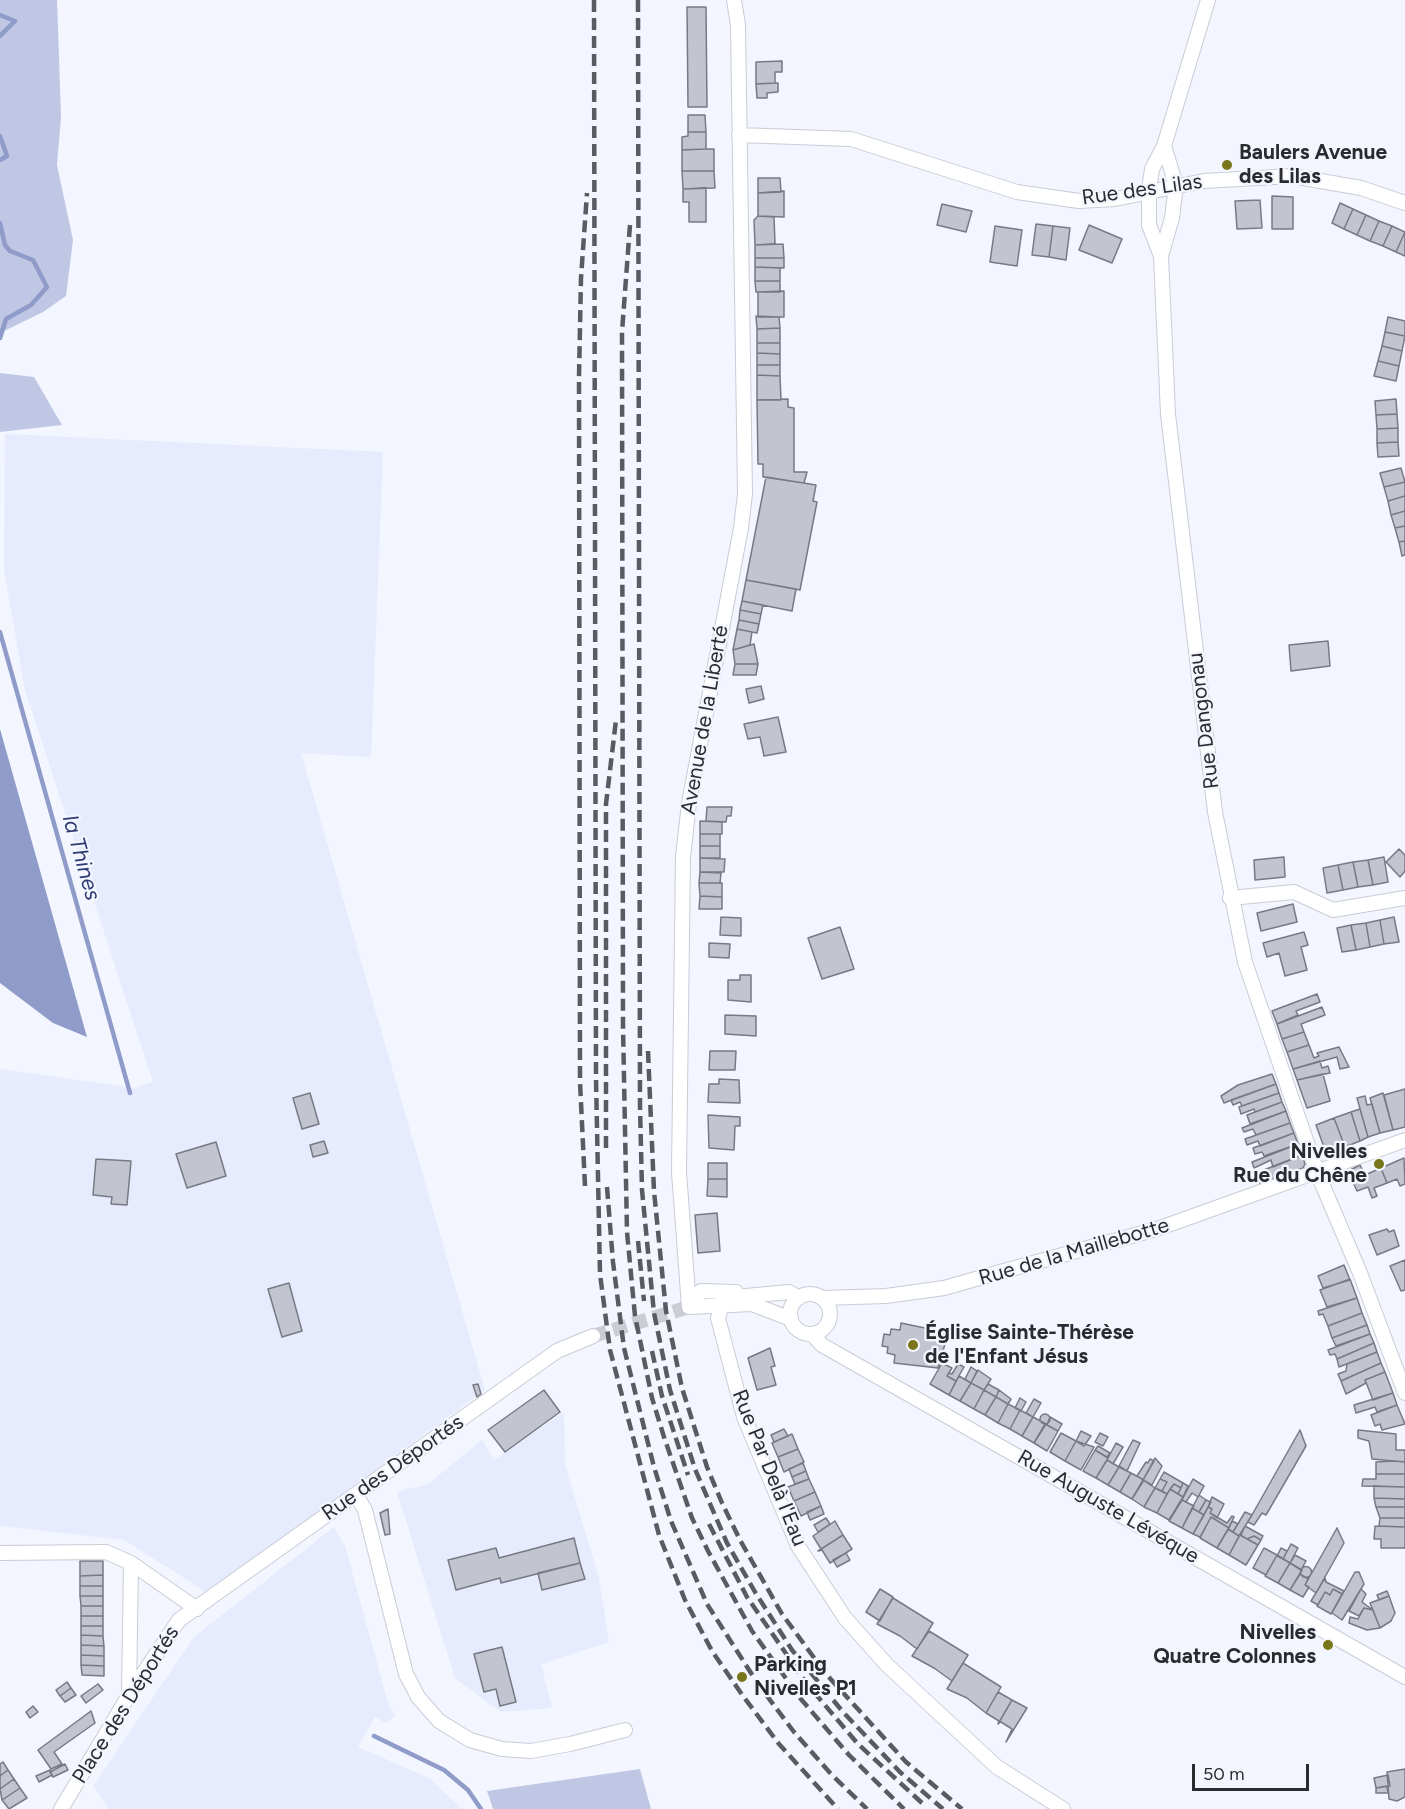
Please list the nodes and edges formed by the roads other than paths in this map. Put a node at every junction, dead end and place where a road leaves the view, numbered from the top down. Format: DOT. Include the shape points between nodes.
graph roads {
  1 [pos="734,0"];
  2 [pos="1208,0"];
  3 [pos="739,135"];
  4 [pos="1164,146"];
  5 [pos="1176,185"];
  6 [pos="1149,190"];
  7 [pos="1405,203"];
  8 [pos="1161,256"];
  9 [pos="1230,898"];
  10 [pos="1405,898"];
  11 [pos="1405,1140"];
  12 [pos="1317,1172"];
  13 [pos="762,1293"];
  14 [pos="799,1298"];
  15 [pos="822,1298"];
  16 [pos="720,1305"];
  17 [pos="689,1307"];
  18 [pos="790,1320"];
  19 [pos="812,1334"];
  20 [pos="593,1335"];
  21 [pos="1405,1394"];
  22 [pos="356,1495"];
  23 [pos="0,1553"];
  24 [pos="131,1563"];
  25 [pos="197,1609"];
  26 [pos="1405,1677"];
  27 [pos="129,1695"];
  28 [pos="625,1730"];
  29 [pos="61,1809"];
  30 [pos="1063,1809"];
  1 -- 3 [label="street, Avenue de la Liberté" via="738,25"];
  2 -- 4 [label="street, Rue Dangonau"];
  3 -- 6 [label="street, Rue des Lilas" via="851,139 1017,192 1079,201 1115,199"];
  3 -- 17 [label="street, Avenue de la Liberté" via="745,494 689,803 683,857 680,1172"];
  4 -- 5 [label="street"];
  4 -- 6 [label="street, Rue Dangonau" via="1152,169"];
  5 -- 6 [label="street, Rue des Lilas"];
  5 -- 7 [label="street, Rue des Lilas" via="1258,176 1310,177"];
  5 -- 8 [label="street, Rue Dangonau"];
  6 -- 8 [label="street, Rue Dangonau" via="1149,225"];
  8 -- 9 [label="street, Rue Dangonau" via="1168,414 1215,812"];
  9 -- 10 [label="street" via="1294,892 1333,910"];
  9 -- 12 [label="street, Rue Dangonau" via="1245,962"];
  11 -- 12 [label="street, Rue de la Maillebotte"];
  12 -- 15 [label="street, Rue de la Maillebotte" via="1157,1229 944,1288 886,1296"];
  12 -- 21 [label="street, Rue Dangonau"];
  13 -- 14 [label="street" via="789,1292"];
  13 -- 16 [label="street" via="724,1298"];
  13 -- 17 [label="street" via="701,1291"];
  14 -- 15 [label="street" via="809,1294"];
  14 -- 18 [label="street" via="792,1305"];
  15 -- 19 [label="street" via="830,1318 824,1329"];
  16 -- 17 [label="street"];
  16 -- 18 [label="street" via="752,1304"];
  16 -- 30 [label="street, Rue Par Delà l'Eau" via="718,1318 744,1417 785,1519 823,1586 845,1618 887,1665 997,1767"];
  18 -- 19 [label="street" via="798,1331"];
  19 -- 26 [label="street, Rue Auguste Lévéque" via="822,1345"];
  20 -- 22 [label="street, Rue des Déportés" via="557,1351"];
  22 -- 25 [label="street, Rue des Déportés"];
  22 -- 28 [label="street" via="365,1510 406,1674 418,1697 439,1721 470,1740 502,1749 531,1751"];
  23 -- 24 [label="street" via="106,1552"];
  24 -- 25 [label="street"];
  24 -- 27 [label="street"];
  25 -- 27 [label="street, Place des Déportés" via="179,1620"];
  27 -- 29 [label="street, Place des Déportés"];
}
